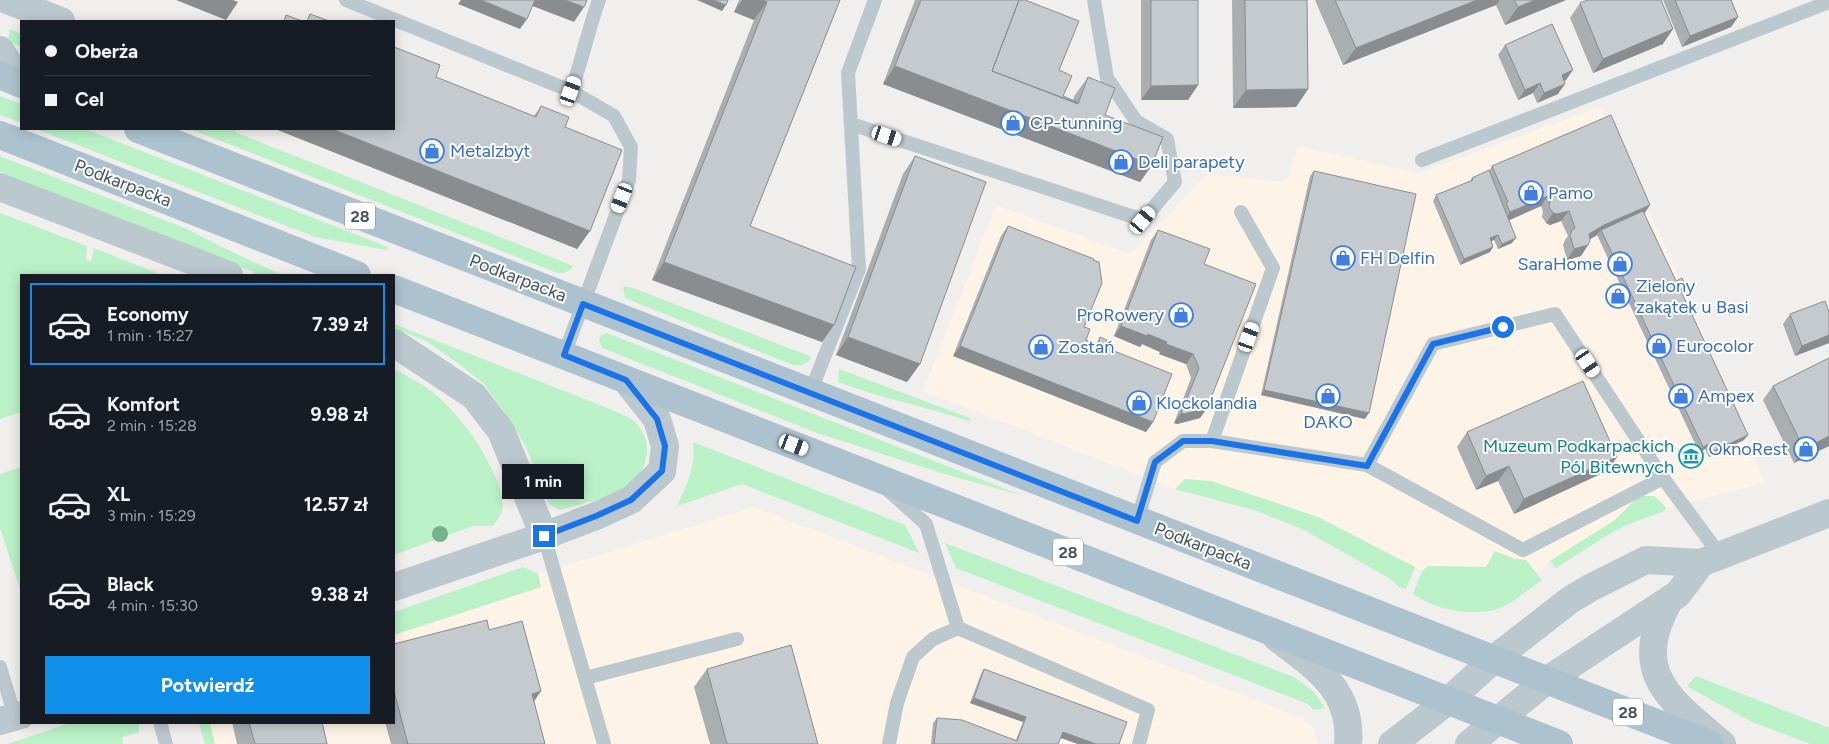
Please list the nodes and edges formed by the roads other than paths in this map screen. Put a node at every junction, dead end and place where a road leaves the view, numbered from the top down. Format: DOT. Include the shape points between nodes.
graph roads {
  1 [pos="7,0"];
  2 [pos="346,0"];
  3 [pos="600,0"];
  4 [pos="875,0"];
  5 [pos="1094,0"];
  6 [pos="1829,2"];
  7 [pos="58,20"];
  8 [pos="0,50"];
  9 [pos="0,76"];
  10 [pos="20,80"];
  11 [pos="20,82"];
  12 [pos="571,91"];
  13 [pos="851,124"];
  14 [pos="141,130"];
  15 [pos="0,135"];
  16 [pos="1422,160"];
  17 [pos="0,187"];
  18 [pos="1241,212"];
  19 [pos="226,274"];
  20 [pos="354,274"];
  21 [pos="395,289"];
  22 [pos="583,304"];
  23 [pos="395,344"];
  24 [pos="564,355"];
  25 [pos="626,380"];
  26 [pos="810,393"];
  27 [pos="1212,441"];
  28 [pos="1367,466"];
  29 [pos="868,474"];
  30 [pos="1663,478"];
  31 [pos="1829,513"];
  32 [pos="1137,521"];
  33 [pos="544,536"];
  34 [pos="1710,559"];
  35 [pos="395,587"];
  36 [pos="1669,601"];
  37 [pos="958,628"];
  38 [pos="1267,630"];
  39 [pos="737,639"];
  40 [pos="1494,659"];
  41 [pos="0,667"];
  42 [pos="585,678"];
  43 [pos="1546,680"];
  44 [pos="1448,701"];
  45 [pos="12,718"];
  46 [pos="1499,721"];
  47 [pos="161,724"];
  48 [pos="166,744"];
  49 [pos="604,744"];
  50 [pos="889,744"];
  51 [pos="1139,744"];
  52 [pos="1348,744"];
  53 [pos="1392,744"];
  54 [pos="1469,744"];
  55 [pos="1560,744"];
  56 [pos="1710,744"];
  57 [pos="1722,744"];
  1 -- 7 [label="street"];
  2 -- 12 [label="lane"];
  3 -- 12 [label="lane"];
  4 -- 13 [label="lane" via="848,73"];
  5 -- 13 [label="lane" via="1107,78 1136,121 1167,139 1175,182 1143,220"];
  6 -- 16 [label="lane"];
  8 -- 10 [label="street"];
  9 -- 11 [label="main road"];
  12 -- 22 [label="lane" via="614,116 631,147 628,180"];
  13 -- 26 [label="lane" via="859,269"];
  14 -- 22 [label="main road, Podkarpacka / 28"];
  15 -- 20 [label="main road, Podkarpacka"];
  17 -- 19 [label="street"];
  18 -- 27 [label="lane" via="1273,268"];
  21 -- 24 [label="main road, 28"];
  22 -- 24 [label="lane"];
  22 -- 26 [label="main road, Podkarpacka / 28"];
  23 -- 33 [label="street" via="474,396 501,431"];
  24 -- 25 [label="main road, 28"];
  25 -- 29 [label="main road, 28"];
  25 -- 33 [label="street" via="657,419 665,446 662,471 631,500"];
  26 -- 32 [label="main road, Podkarpacka / 28"];
  27 -- 28 [label="lane"];
  27 -- 32 [label="lane" via="1183,441 1155,462"];
  28 -- 30 [label="lane" via="1523,550"];
  28 -- 30 [label="lane" via="1433,344 1555,314"];
  29 -- 37 [label="lane" via="926,524"];
  29 -- 38 [label="main road, 28"];
  30 -- 34 [label="lane"];
  31 -- 34 [label="street"];
  32 -- 40 [label="main road, Podkarpacka / 28"];
  33 -- 35 [label="street"];
  33 -- 42 [label="lane"];
  34 -- 36 [label="street"];
  34 -- 40 [label="street" via="1646,560 1576,596"];
  36 -- 43 [label="street"];
  36 -- 57 [label="street" via="1660,617 1653,646 1659,680 1680,709"];
  37 -- 50 [label="lane" via="933,639 913,657 897,703"];
  37 -- 51 [label="lane" via="1148,710"];
  38 -- 44 [label="main road, 28"];
  38 -- 52 [label="street" via="1332,684 1346,715"];
  39 -- 42 [label="lane"];
  40 -- 43 [label="main road, Podkarpacka / 28"];
  40 -- 44 [label="street"];
  41 -- 45 [label="lane"];
  42 -- 49 [label="lane"];
  43 -- 46 [label="street"];
  43 -- 56 [label="main road, Podkarpacka / 28"];
  44 -- 46 [label="main road, 28"];
  44 -- 53 [label="street"];
  46 -- 54 [label="street"];
  46 -- 55 [label="main road, 28"];
  47 -- 48 [label="lane"];
}
